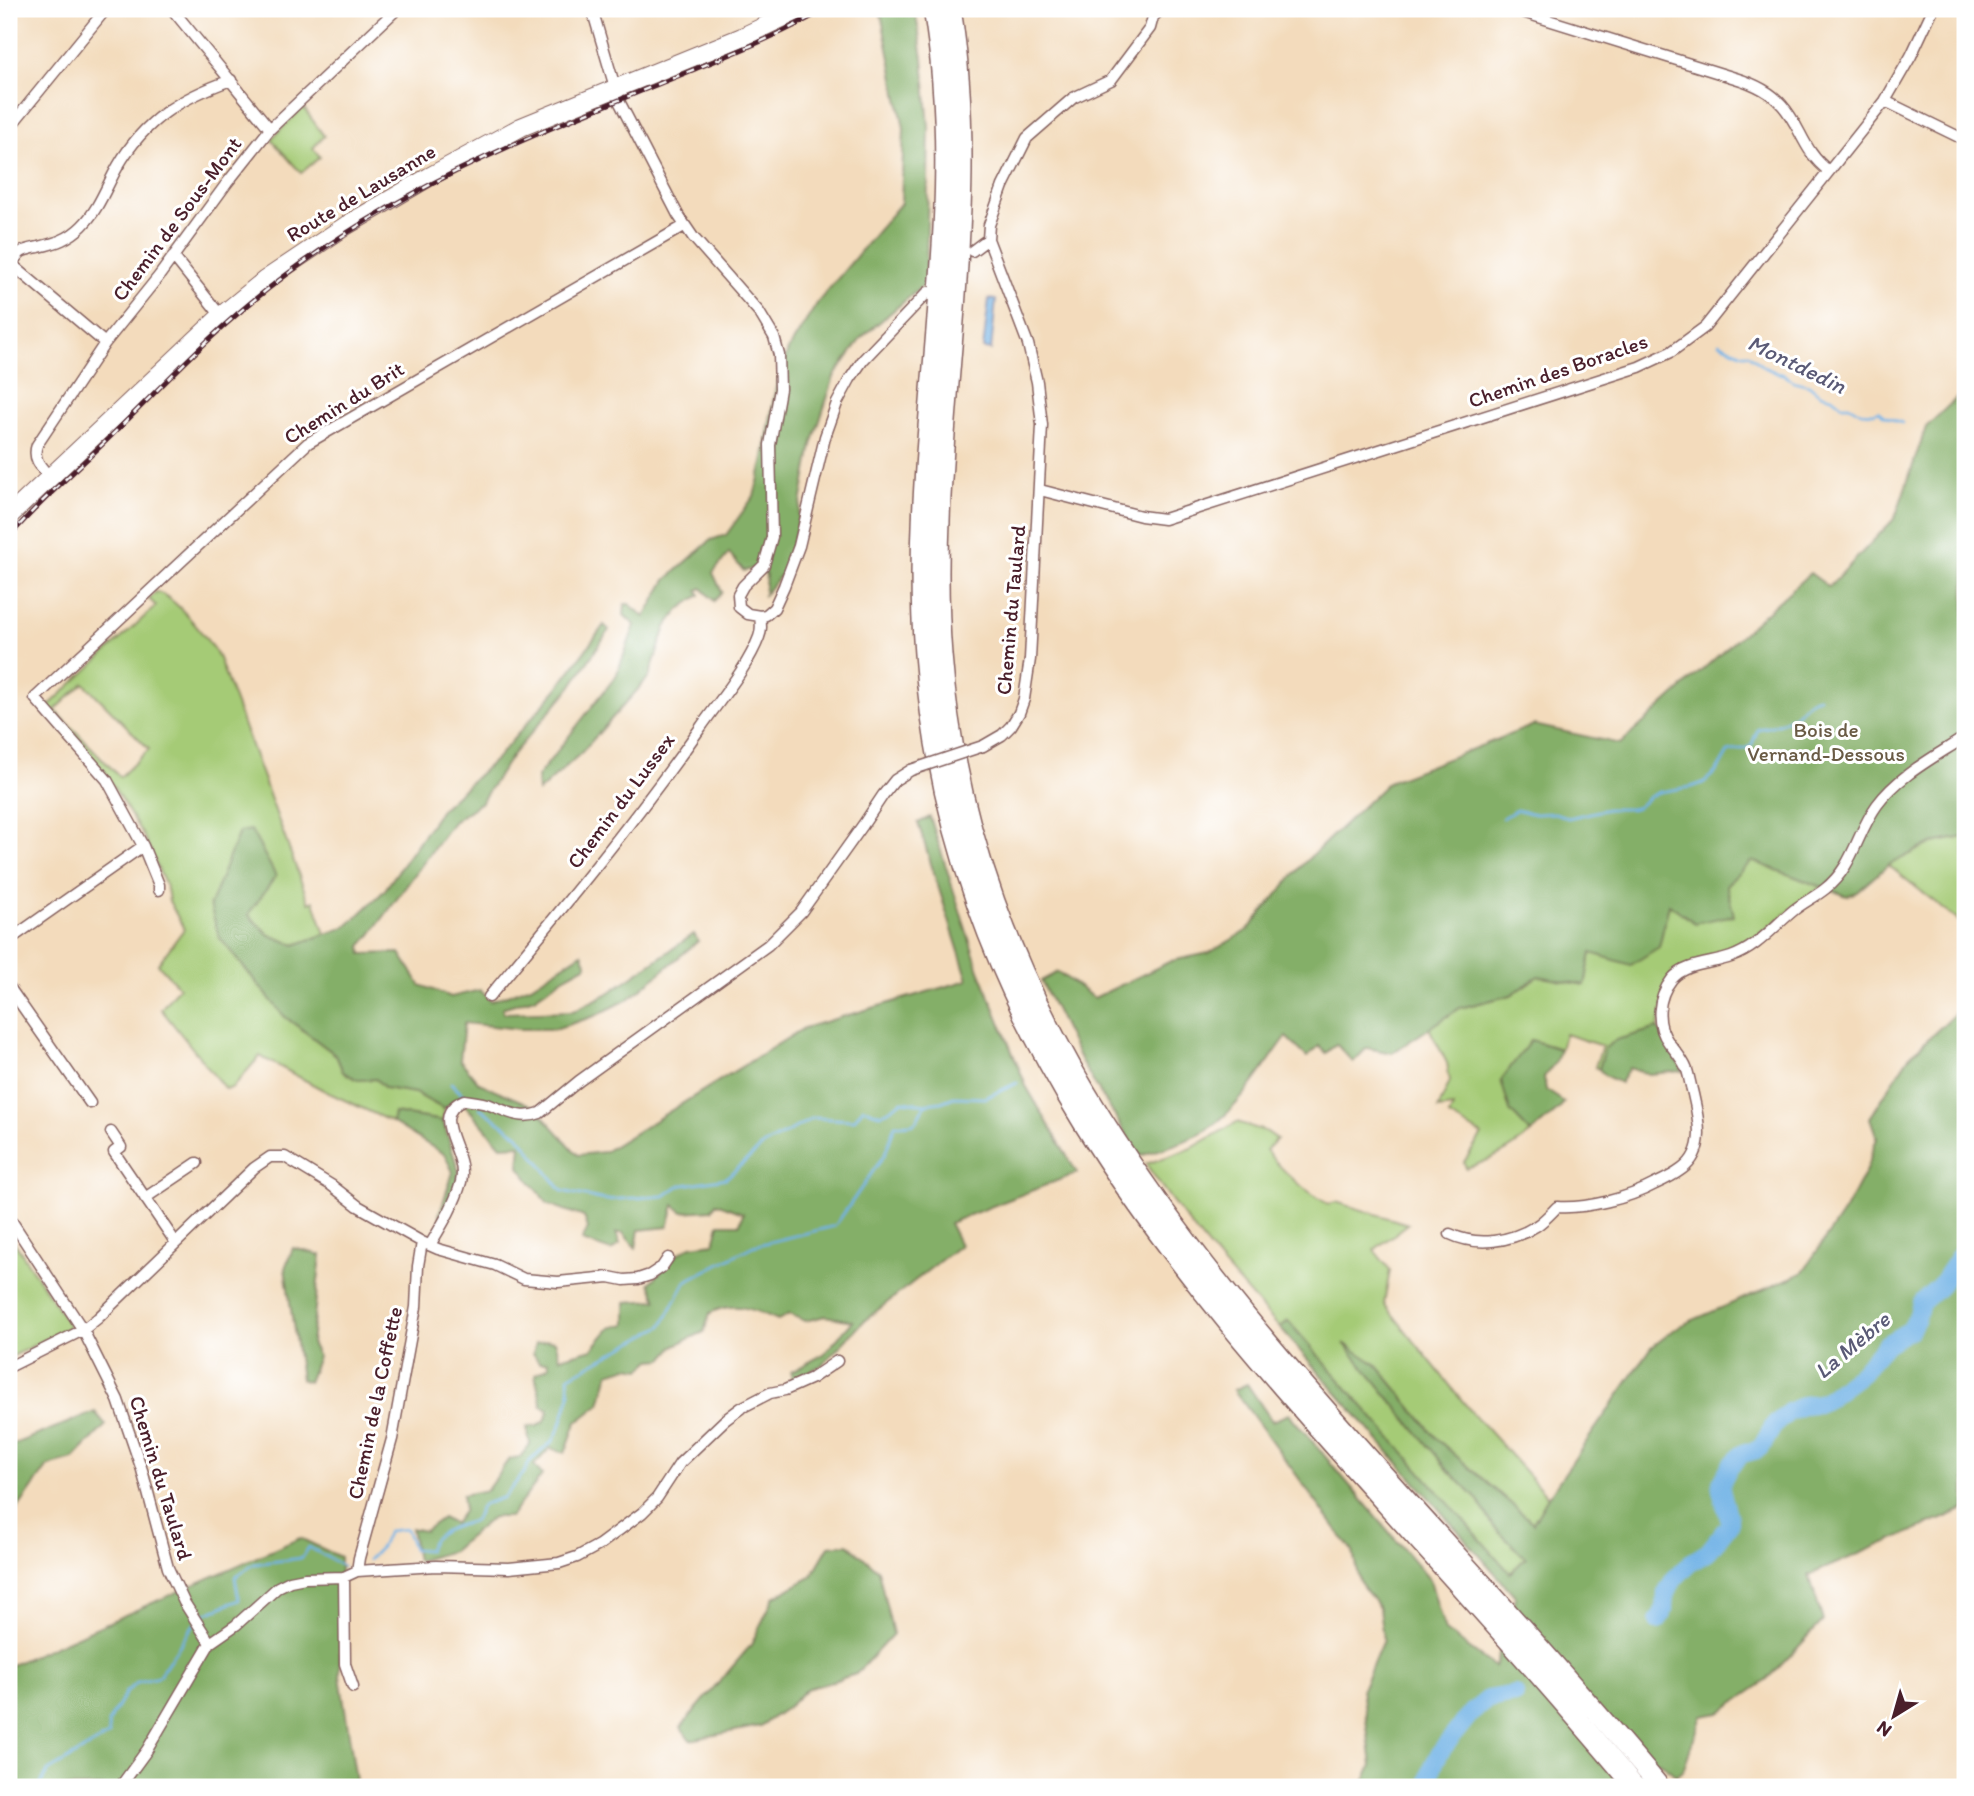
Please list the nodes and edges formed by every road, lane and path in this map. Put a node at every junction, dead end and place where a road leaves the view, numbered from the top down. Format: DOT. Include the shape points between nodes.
graph roads {
  1 [pos="106,9"];
  2 [pos="172,9"];
  3 [pos="397,9"];
  4 [pos="592,9"];
  5 [pos="801,9"];
  6 [pos="933,9"];
  7 [pos="951,9"];
  8 [pos="1513,9"];
  9 [pos="1933,9"];
  10 [pos="1154,12"];
  11 [pos="230,80"];
  12 [pos="615,87"];
  13 [pos="1885,101"];
  14 [pos="9,128"];
  15 [pos="270,130"];
  16 [pos="1965,140"];
  17 [pos="1829,171"];
  18 [pos="684,226"];
  19 [pos="988,239"];
  20 [pos="972,251"];
  21 [pos="173,256"];
  22 [pos="10,264"];
  23 [pos="929,292"];
  24 [pos="221,316"];
  25 [pos="105,343"];
  26 [pos="50,477"];
  27 [pos="1040,490"];
  28 [pos="9,516"];
  29 [pos="760,616"];
  30 [pos="1965,737"];
  31 [pos="143,846"];
  32 [pos="159,890"];
  33 [pos="9,940"];
  34 [pos="1018,985"];
  35 [pos="9,987"];
  36 [pos="489,997"];
  37 [pos="657,1024"];
  38 [pos="90,1103"];
  39 [pos="111,1132"];
  40 [pos="197,1163"];
  41 [pos="145,1198"];
  42 [pos="9,1217"];
  43 [pos="1450,1234"];
  44 [pos="176,1243"];
  45 [pos="426,1243"];
  46 [pos="668,1258"];
  47 [pos="83,1330"];
  48 [pos="837,1361"];
  49 [pos="9,1367"];
  50 [pos="357,1571"];
  51 [pos="344,1577"];
  52 [pos="210,1643"];
  53 [pos="353,1686"];
  54 [pos="1649,1784"];
  55 [pos="120,1787"];
  1 -- 14 [label="street"];
  2 -- 11 [label="street"];
  3 -- 15 [label="street, Chemin de Sous-Mont"];
  4 -- 12 [label="street"];
  5 -- 12 [label="main road, Route de Lausanne"];
  6 -- 34 [label="highway" via="944,98 945,162 922,503 923,636 933,728 950,818 975,899"];
  7 -- 34 [label="highway" via="961,97 963,189 940,504 941,648 968,814"];
  8 -- 17 [label="street" via="1758,87 1780,103 1815,159"];
  9 -- 13 [label="street, Chemin des Boracles"];
  10 -- 19 [label="street" via="1150,28 1111,80 1073,98 1027,138 1003,186"];
  11 -- 15 [label="street"];
  11 -- 22 [label="street" via="155,118 133,143 83,225 57,243 23,251"];
  12 -- 18 [label="street"];
  12 -- 24 [label="main road, Route de Lausanne" via="521,127 379,205 282,268"];
  13 -- 16 [label="street"];
  13 -- 17 [label="street, Chemin des Boracles"];
  15 -- 21 [label="street, Chemin de Sous-Mont"];
  17 -- 27 [label="street, Chemin des Boracles" via="1705,327 1671,352 1639,367 1164,519"];
  18 -- 29 [label="street" via="764,318 779,355 780,388 770,445 772,537 764,565 737,599 748,614"];
  18 -- 31 [label="street, Chemin du Brit" via="308,443 35,698 107,780"];
  19 -- 20 [label="street"];
  19 -- 27 [label="street, Chemin du Taulard" via="1028,344 1037,382 1042,425"];
  21 -- 24 [label="street"];
  21 -- 25 [label="street, Chemin de Sous-Mont"];
  22 -- 25 [label="street"];
  23 -- 29 [label="street, Chemin du Lussex" via="863,360 837,402 792,567 774,608"];
  24 -- 26 [label="main road, Route de Lausanne"];
  25 -- 26 [label="street, Chemin de Sous-Mont" via="37,445 36,460"];
  26 -- 28 [label="main road, Route de Lausanne"];
  27 -- 37 [label="street, Chemin du Taulard, bridge" via="1030,659 1024,699 1011,726 983,746 911,770 895,780 801,912 768,945"];
  29 -- 36 [label="street, Chemin du Lussex" via="756,645 659,787"];
  30 -- 43 [label="street" via="1889,790 1867,820 1846,869 1825,889 1742,953 1688,968 1673,978 1659,1009 1660,1027 1687,1070 1700,1129 1699,1143 1684,1168 1639,1192 1557,1207 1522,1234 1482,1242"];
  31 -- 32 [label="street"];
  31 -- 33 [label="street"];
  34 -- 54 [label="highway" via="1077,1079 1129,1179 1183,1268 1322,1434 1502,1618"];
  35 -- 38 [label="street"];
  37 -- 45 [label="street, Chemin de la Coffette" via="533,1116 517,1116 464,1100 455,1104 447,1118 462,1169 461,1181 447,1216"];
  39 -- 41 [label="street" via="121,1147 114,1152"];
  40 -- 41 [label="street"];
  41 -- 44 [label="street"];
  42 -- 47 [label="street, Chemin du Taulard"];
  44 -- 45 [label="street" via="270,1157 285,1157 358,1206"];
  44 -- 47 [label="street"];
  45 -- 46 [label="street" via="524,1279 558,1282 638,1279 662,1267"];
  45 -- 50 [label="street, Chemin de la Coffette" via="418,1266 416,1307 392,1439"];
  47 -- 49 [label="street"];
  47 -- 52 [label="street, Chemin du Taulard" via="118,1400 168,1568"];
  48 -- 50 [label="street" via="813,1378 750,1402 733,1414 680,1463 642,1513 577,1557 509,1568"];
  50 -- 51 [label="street"];
  51 -- 52 [label="street" via="290,1581"];
  51 -- 53 [label="street" via="345,1664"];
  52 -- 55 [label="street"];
}
